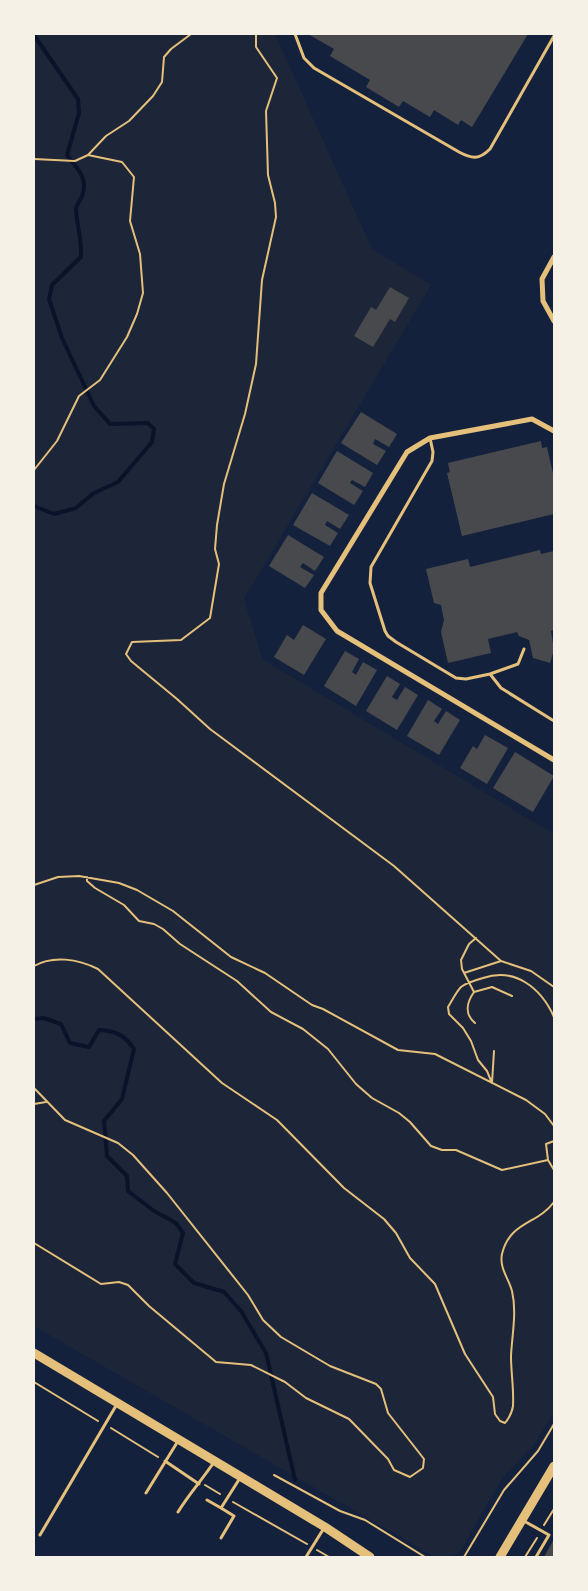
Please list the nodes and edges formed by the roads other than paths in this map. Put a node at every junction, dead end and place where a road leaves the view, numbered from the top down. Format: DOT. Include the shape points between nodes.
graph roads {
  1 [pos="295,34"];
  2 [pos="554,36"];
  3 [pos="554,257"];
  4 [pos="554,321"];
  5 [pos="554,431"];
  6 [pos="430,438"];
  7 [pos="524,649"];
  8 [pos="490,674"];
  9 [pos="554,721"];
  10 [pos="554,760"];
  11 [pos="34,1353"];
  12 [pos="118,1404"];
  13 [pos="178,1440"];
  14 [pos="166,1461"];
  15 [pos="214,1462"];
  16 [pos="554,1466"];
  17 [pos="240,1477"];
  18 [pos="200,1484"];
  19 [pos="146,1493"];
  20 [pos="207,1500"];
  21 [pos="221,1508"];
  22 [pos="178,1512"];
  23 [pos="522,1520"];
  24 [pos="325,1527"];
  25 [pos="40,1535"];
  26 [pos="221,1538"];
  27 [pos="306,1557"];
  28 [pos="370,1557"];
  29 [pos="500,1557"];
  30 [pos="536,1557"];
  1 -- 2 [label="lane" via="304,58 314,68 459,152 476,158 490,149"];
  3 -- 4 [label="street" via="542,280 543,301"];
  5 -- 6 [label="street" via="532,419"];
  6 -- 8 [label="lane" via="432,461 374,559 370,567 370,583 388,636 456,678"];
  6 -- 10 [label="street" via="407,452 322,593 321,610 336,631"];
  7 -- 8 [label="lane" via="518,664"];
  8 -- 9 [label="lane" via="501,688"];
  11 -- 12 [label="main road"];
  12 -- 13 [label="main road"];
  12 -- 25 [label="lane"];
  13 -- 14 [label="lane"];
  13 -- 15 [label="main road"];
  14 -- 18 [label="lane"];
  14 -- 19 [label="lane"];
  15 -- 17 [label="main road"];
  15 -- 18 [label="lane"];
  16 -- 23 [label="main road"];
  17 -- 21 [label="lane"];
  17 -- 24 [label="main road"];
  18 -- 22 [label="lane" via="193,1488"];
  20 -- 21 [label="lane"];
  21 -- 26 [label="lane" via="234,1516"];
  23 -- 29 [label="main road"];
  23 -- 30 [label="lane" via="549,1535"];
  24 -- 27 [label="lane"];
  24 -- 28 [label="main road"];
}
